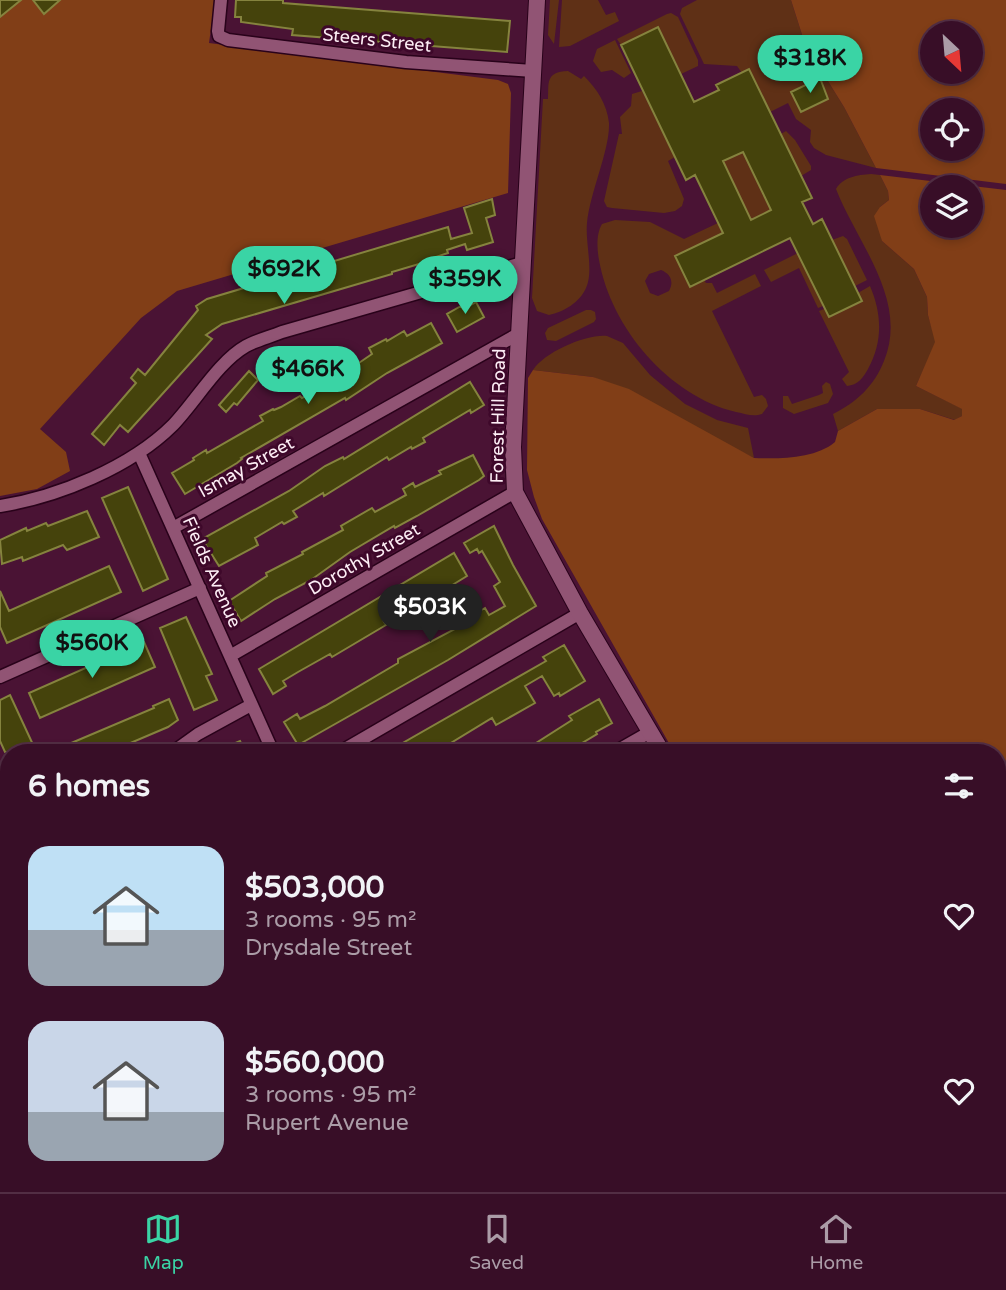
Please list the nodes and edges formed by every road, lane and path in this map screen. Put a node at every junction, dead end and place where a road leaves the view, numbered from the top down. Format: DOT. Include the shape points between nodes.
graph roads {
  1 [pos="221,0"];
  2 [pos="537,0"];
  3 [pos="533,71"];
  4 [pos="522,263"];
  5 [pos="520,332"];
  6 [pos="139,453"];
  7 [pos="515,492"];
  8 [pos="0,506"];
  9 [pos="173,528"];
  10 [pos="200,588"];
  11 [pos="580,613"];
  12 [pos="230,656"];
  13 [pos="0,677"];
  14 [pos="251,705"];
  15 [pos="650,732"];
  16 [pos="184,744"];
  17 [pos="268,744"];
  18 [pos="354,744"];
  19 [pos="629,744"];
  20 [pos="657,744"];
  1 -- 3 [label="street, Steers Street" via="217,26 219,36 228,40 406,62"];
  2 -- 3 [label="street, Forest Hill Road"];
  3 -- 4 [label="street, Forest Hill Road"];
  4 -- 5 [label="street, Forest Hill Road"];
  4 -- 6 [label="street" via="246,346 173,425"];
  5 -- 7 [label="street, Forest Hill Road"];
  5 -- 9 [label="street, Ismay Street"];
  6 -- 8 [label="street" via="32,501"];
  6 -- 9 [label="street, Fields Avenue"];
  7 -- 11 [label="street, Forest Hill Road"];
  7 -- 12 [label="street, Dorothy Street"];
  9 -- 10 [label="street, Fields Avenue"];
  10 -- 12 [label="street, Fields Avenue"];
  10 -- 13 [label="street"];
  11 -- 15 [label="street, Forest Hill Road"];
  11 -- 18 [label="street"];
  12 -- 14 [label="street, Fields Avenue"];
  14 -- 16 [label="street"];
  14 -- 17 [label="street, Fields Avenue"];
  15 -- 19 [label="street"];
  15 -- 20 [label="street, Forest Hill Road"];
}
